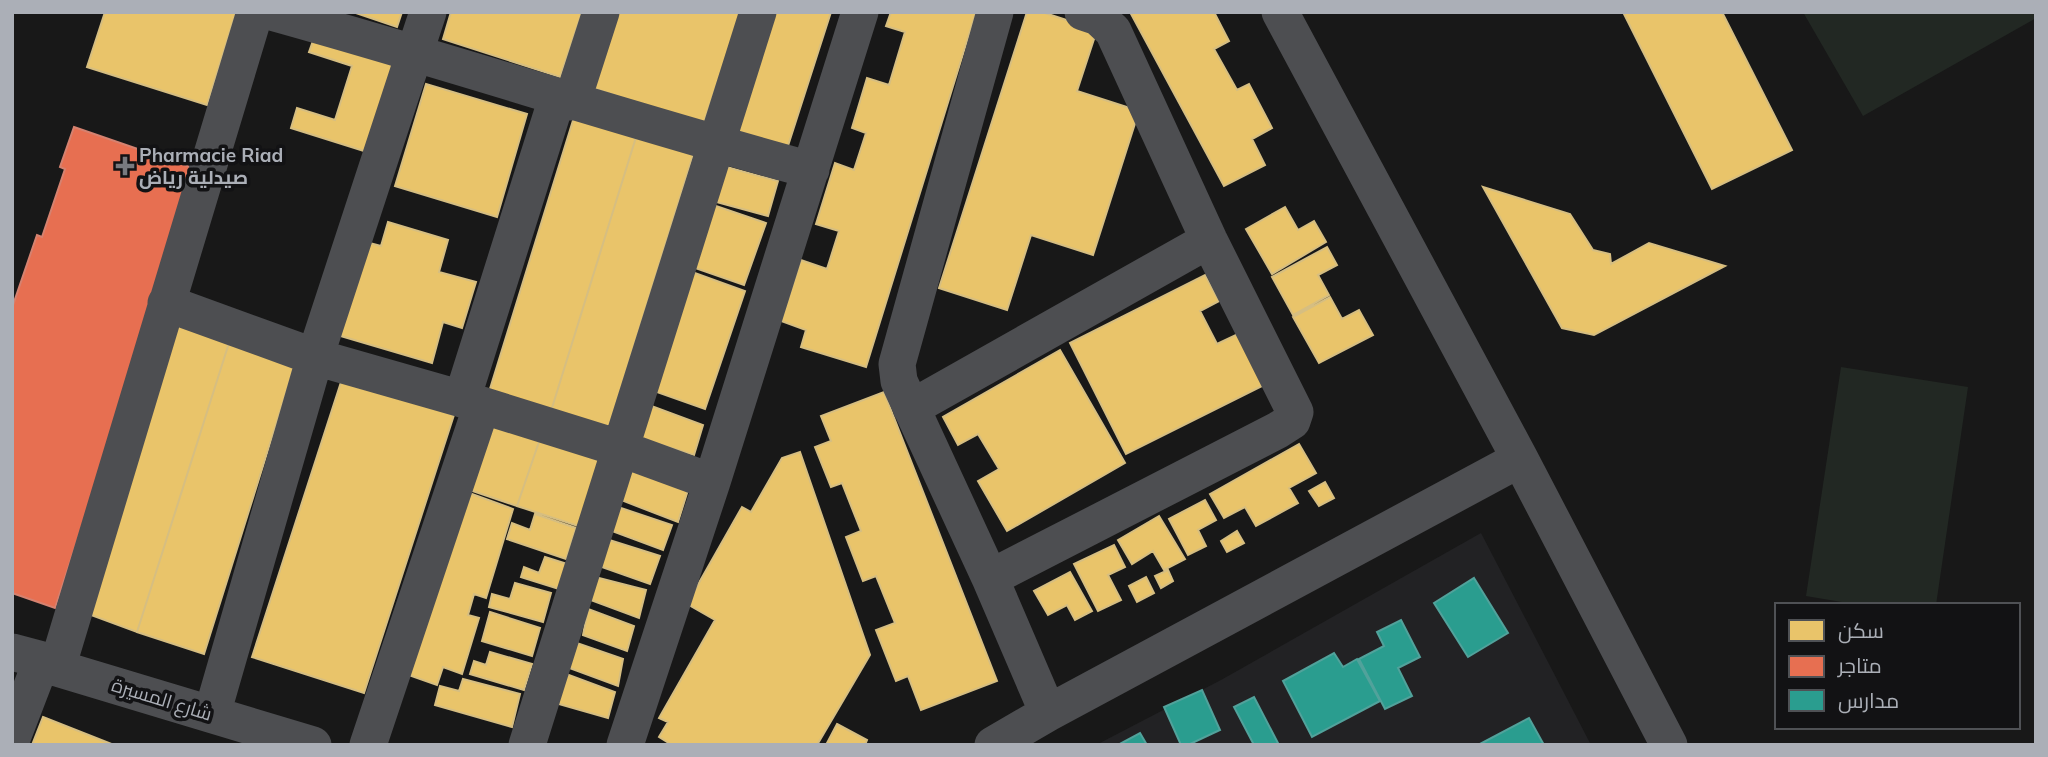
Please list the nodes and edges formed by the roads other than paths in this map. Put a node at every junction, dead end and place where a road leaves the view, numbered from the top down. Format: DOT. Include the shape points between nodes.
graph roads {
  1 [pos="255,12"];
  2 [pos="271,12"];
  3 [pos="428,12"];
  4 [pos="601,12"];
  5 [pos="758,12"];
  6 [pos="860,12"];
  7 [pos="995,12"];
  8 [pos="1083,12"];
  9 [pos="1280,12"];
  10 [pos="415,52"];
  11 [pos="564,100"];
  12 [pos="717,145"];
  13 [pos="811,170"];
  14 [pos="1209,240"];
  15 [pos="166,303"];
  16 [pos="315,357"];
  17 [pos="472,402"];
  18 [pos="911,408"];
  19 [pos="622,449"];
  20 [pos="1520,459"];
  21 [pos="712,482"];
  22 [pos="990,578"];
  23 [pos="37,660"];
  24 [pos="1048,713"];
  25 [pos="212,714"];
  26 [pos="12,738"];
  27 [pos="313,745"];
  28 [pos="368,745"];
  29 [pos="527,745"];
  30 [pos="625,745"];
  31 [pos="993,745"];
  32 [pos="1670,745"];
  1 -- 15 [label="street"];
  2 -- 10 [label="street"];
  3 -- 10 [label="street"];
  4 -- 11 [label="street"];
  5 -- 12 [label="street"];
  6 -- 13 [label="street"];
  7 -- 18 [label="street" via="897,363"];
  8 -- 14 [label="street" via="1098,17 1113,31"];
  9 -- 20 [label="street"];
  10 -- 11 [label="street"];
  10 -- 16 [label="street"];
  11 -- 12 [label="street"];
  11 -- 17 [label="street"];
  12 -- 13 [label="street"];
  12 -- 19 [label="street"];
  13 -- 21 [label="street"];
  14 -- 18 [label="street"];
  14 -- 22 [label="street" via="1292,403 1292,421"];
  15 -- 16 [label="street"];
  15 -- 23 [label="street"];
  16 -- 17 [label="street"];
  16 -- 25 [label="street"];
  17 -- 19 [label="street"];
  17 -- 28 [label="street"];
  18 -- 22 [label="street"];
  19 -- 21 [label="street"];
  19 -- 29 [label="street"];
  20 -- 24 [label="street"];
  20 -- 32 [label="street"];
  21 -- 30 [label="street"];
  22 -- 24 [label="street"];
  23 -- 25 [label="street, شارع المسيرة"];
  23 -- 26 [label="street"];
  24 -- 31 [label="street"];
  25 -- 27 [label="street, شارع المسيرة"];
}
